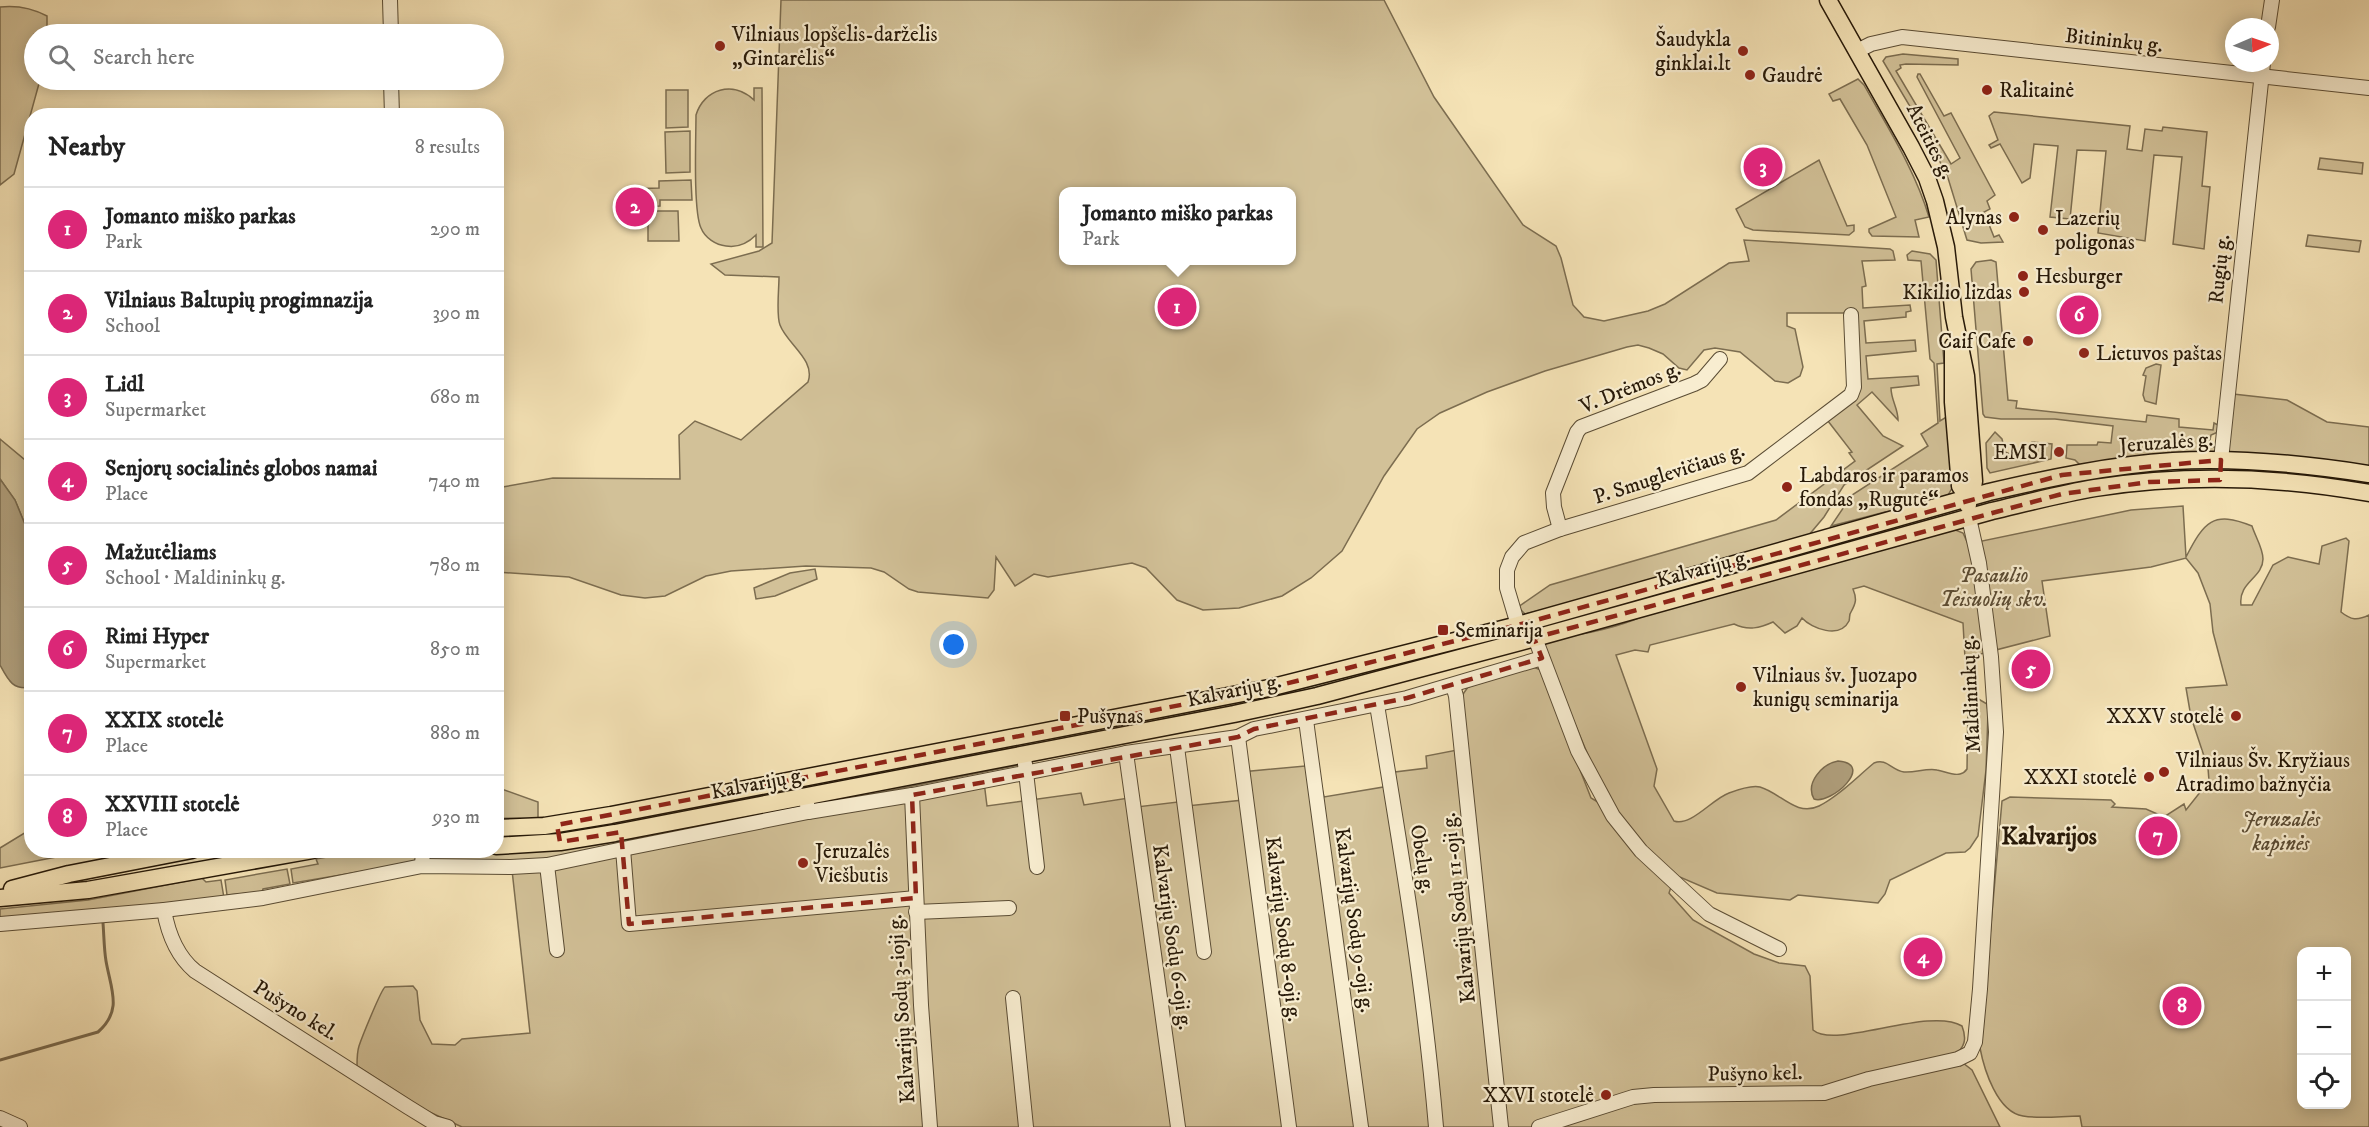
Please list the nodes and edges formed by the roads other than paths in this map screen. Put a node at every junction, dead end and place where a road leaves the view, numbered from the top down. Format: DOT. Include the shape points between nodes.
graph roads {
  1 [pos="390,0"];
  2 [pos="1828,0"];
  3 [pos="2272,0"];
  4 [pos="2269,18"];
  5 [pos="391,24"];
  6 [pos="1857,51"];
  7 [pos="2225,67"];
  8 [pos="2263,72"];
  9 [pos="2275,72"];
  10 [pos="2369,88"];
  11 [pos="391,90"];
  12 [pos="392,108"];
  13 [pos="1851,315"];
  14 [pos="1720,359"];
  15 [pos="2221,460"];
  16 [pos="2369,474"];
  17 [pos="2220,480"];
  18 [pos="2369,493"];
  19 [pos="1968,498"];
  20 [pos="1969,518"];
  21 [pos="1560,529"];
  22 [pos="1525,635"];
  23 [pos="1542,658"];
  24 [pos="1453,686"];
  25 [pos="1377,705"];
  26 [pos="1306,720"];
  27 [pos="1238,737"];
  28 [pos="1177,747"];
  29 [pos="950,750"];
  30 [pos="1126,753"];
  31 [pos="1025,763"];
  32 [pos="954,768"];
  33 [pos="912,795"];
  34 [pos="807,804"];
  35 [pos="557,825"];
  36 [pos="504,828"];
  37 [pos="560,842"];
  38 [pos="504,846"];
  39 [pos="623,849"];
  40 [pos="148,858"];
  41 [pos="183,858"];
  42 [pos="272,858"];
  43 [pos="422,858"];
  44 [pos="422,866"];
  45 [pos="548,866"];
  46 [pos="1037,867"];
  47 [pos="184,875"];
  48 [pos="0,892"];
  49 [pos="0,898"];
  50 [pos="916,905"];
  51 [pos="1009,908"];
  52 [pos="164,910"];
  53 [pos="0,924"];
  54 [pos="1779,949"];
  55 [pos="557,950"];
  56 [pos="1204,952"];
  57 [pos="1013,998"];
  58 [pos="1970,1053"];
  59 [pos="0,1118"];
  60 [pos="436,1125"];
  61 [pos="20,1127"];
  62 [pos="448,1127"];
  63 [pos="930,1127"];
  64 [pos="1026,1127"];
  65 [pos="1178,1127"];
  66 [pos="1289,1127"];
  67 [pos="1361,1127"];
  68 [pos="1436,1127"];
  69 [pos="1501,1127"];
  70 [pos="1539,1127"];
  1 -- 5 [label="street"];
  2 -- 6 [label="main road, Ateities g."];
  3 -- 4 [label="street"];
  6 -- 7 [label="street, Bitininkų g." via="1902,37"];
  6 -- 19 [label="main road, Ateities g." via="1927,178 1942,223 1954,317 1952,361 1958,465 1960,486"];
  8 -- 15 [label="street, Rugių g."];
  9 -- 10 [label="street, Bitininkų g."];
  11 -- 12 [label="street"];
  13 -- 21 [label="street, P. Smuglevičiaus g." via="1851,395 1754,470"];
  14 -- 21 [label="street, V. Drėmos g." via="1694,384 1581,427 1553,493"];
  15 -- 16 [label="main road, Jeruzalės g."];
  15 -- 17 [label="main road, Rugių g."];
  15 -- 19 [label="main road, Jeruzalės g." via="2097,469"];
  17 -- 18 [label="main road, Jeruzalės g." via="2324,486"];
  17 -- 20 [label="main road, Jeruzalės g." via="2157,481 2095,488"];
  19 -- 20 [label="main road, Ateities g."];
  19 -- 22 [label="main road, Kalvarijų g."];
  20 -- 22 [label="main road, Kalvarijų g."];
  20 -- 58 [label="street, Maldininkų g." via="1979,563 1995,692 1996,732 1980,989 1975,1042"];
  21 -- 22 [label="street, P. Smuglevičiaus g." via="1524,543 1507,570 1507,588"];
  22 -- 23 [label="street, P. Smuglevičiaus g."];
  22 -- 29 [label="main road, Kalvarijų g."];
  22 -- 31 [label="main road, Kalvarijų g." via="1357,686"];
  23 -- 24 [label="street"];
  23 -- 54 [label="street, P. Smuglevičiaus g." via="1578,751 1613,816 1641,851 1709,914"];
  24 -- 25 [label="street"];
  24 -- 69 [label="street, Kalvarijų Sodų 11-oji g."];
  25 -- 26 [label="street"];
  25 -- 68 [label="street, Obelų g." via="1414,932"];
  26 -- 27 [label="street" via="1254,729"];
  26 -- 67 [label="street, Kalvarijų Sodų 9-oji g."];
  27 -- 28 [label="street"];
  27 -- 66 [label="street, Kalvarijų Sodų 8-oji g."];
  28 -- 30 [label="street"];
  28 -- 56 [label="street"];
  29 -- 32 [label="main road"];
  29 -- 35 [label="main road, Kalvarijų g."];
  30 -- 31 [label="street"];
  30 -- 65 [label="street, Kalvarijų Sodų 6-oji g."];
  31 -- 32 [label="main road, Kalvarijų g."];
  31 -- 33 [label="street"];
  31 -- 46 [label="street"];
  32 -- 34 [label="main road, Kalvarijų g."];
  33 -- 34 [label="street"];
  33 -- 50 [label="street, Kalvarijų Sodų 3-ioji g."];
  34 -- 37 [label="main road, Kalvarijų g."];
  34 -- 39 [label="street"];
  35 -- 36 [label="main road, Kalvarijų g."];
  35 -- 37 [label="main road"];
  37 -- 38 [label="main road, Kalvarijų g."];
  39 -- 45 [label="street"];
  39 -- 50 [label="street" via="629,924"];
  40 -- 48 [label="main road"];
  41 -- 47 [label="street"];
  42 -- 47 [label="main road"];
  43 -- 44 [label="street"];
  44 -- 45 [label="street"];
  44 -- 52 [label="street" via="263,898"];
  45 -- 55 [label="street"];
  47 -- 49 [label="main road"];
  50 -- 51 [label="street"];
  50 -- 63 [label="street, Kalvarijų Sodų 3-ioji g."];
  52 -- 53 [label="street"];
  52 -- 60 [label="street, Pušyno kel." via="178,952 195,971"];
  57 -- 64 [label="street"];
  58 -- 70 [label="street, Pušyno kel." via="1824,1093 1633,1097"];
  59 -- 61 [label="street"];
  60 -- 62 [label="street, Pušyno kel."];
}
